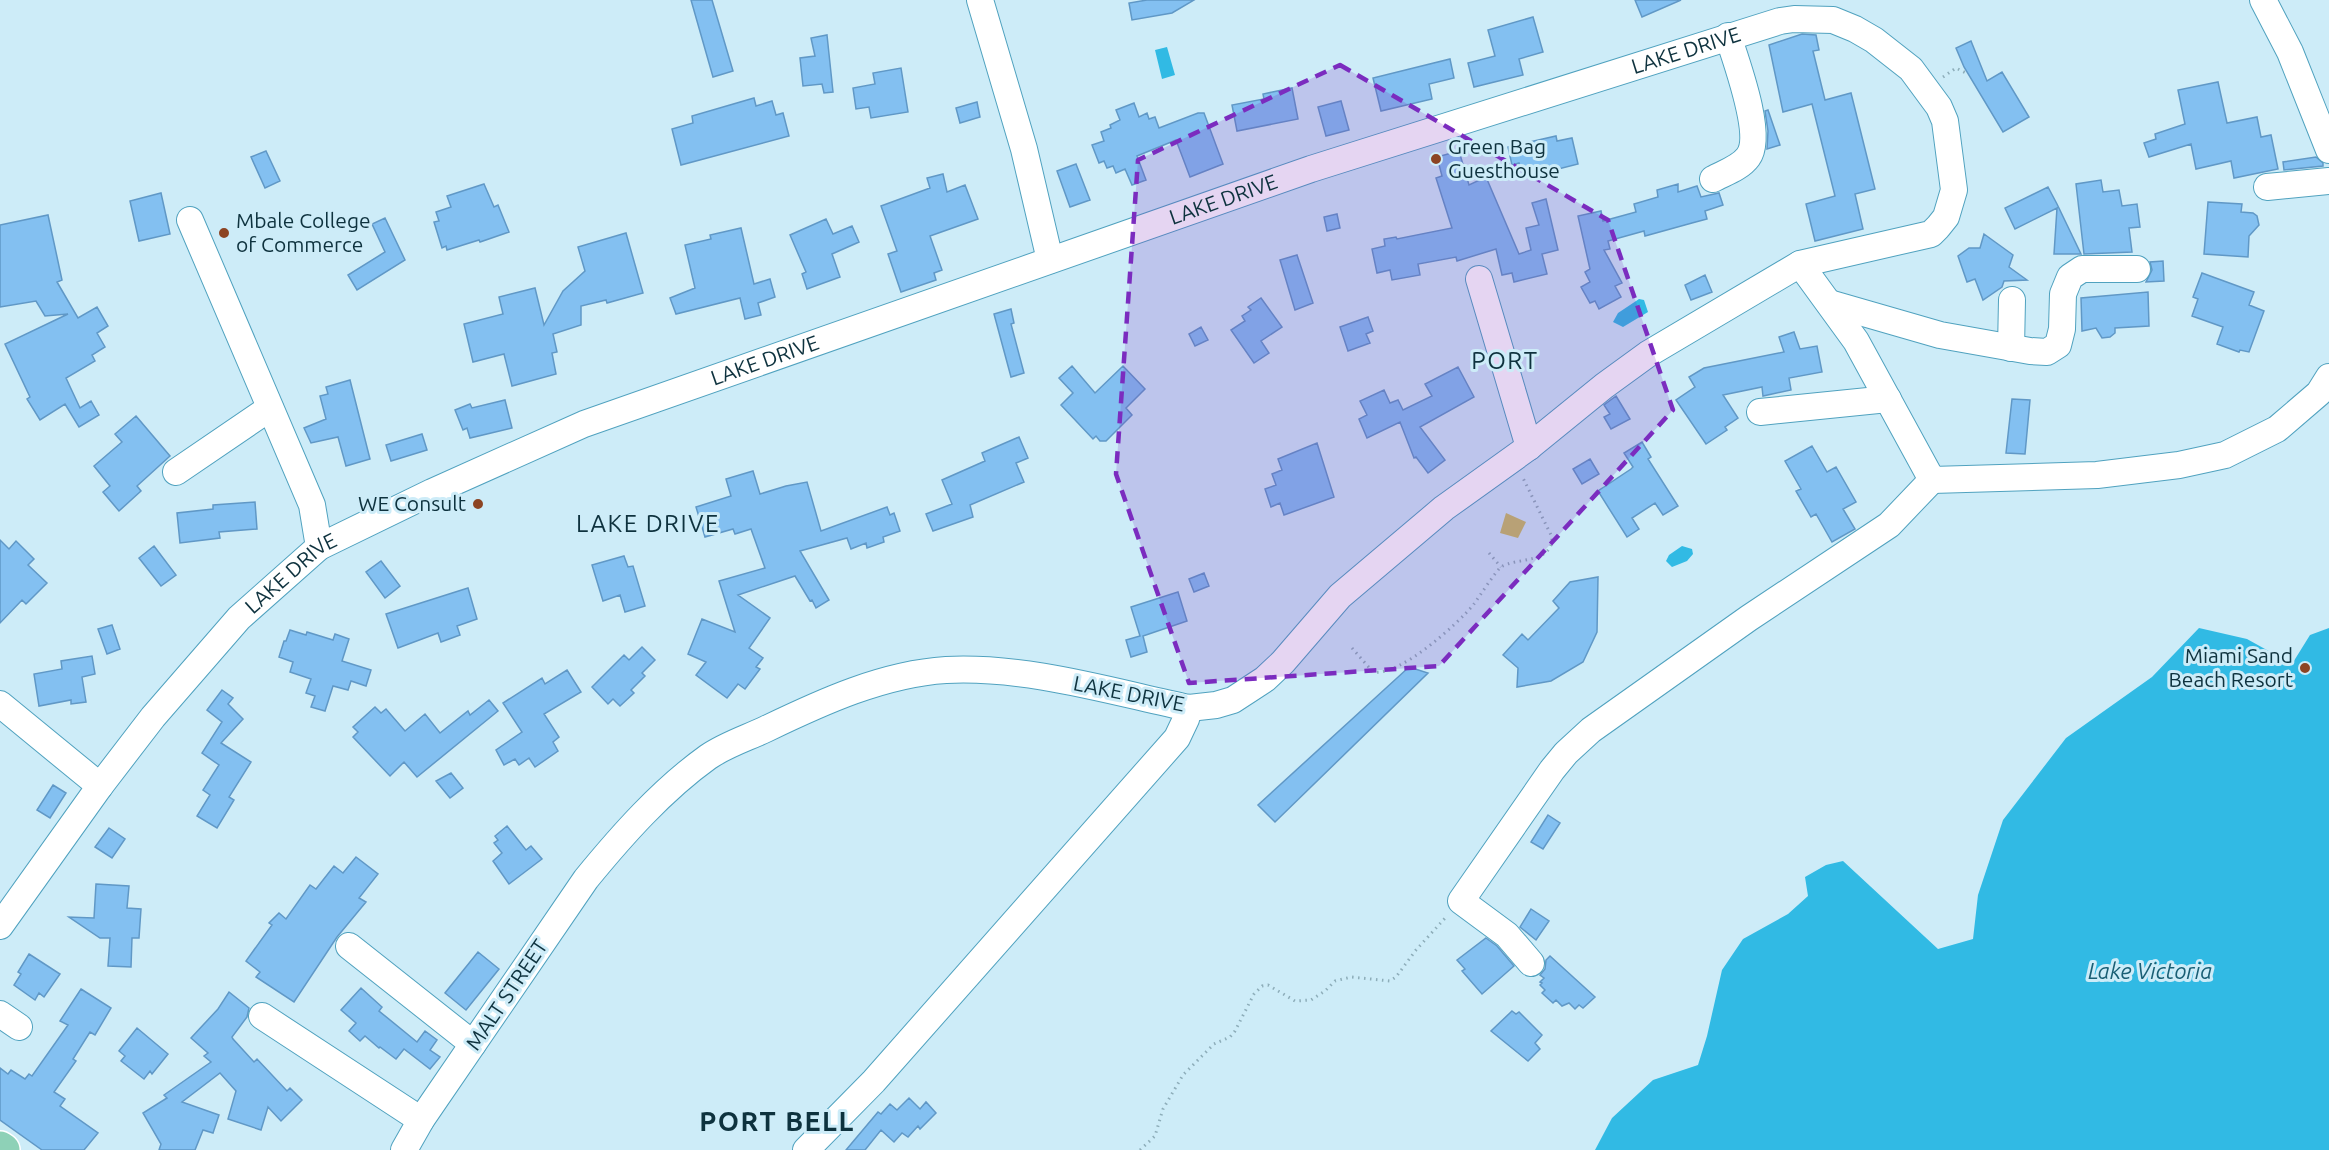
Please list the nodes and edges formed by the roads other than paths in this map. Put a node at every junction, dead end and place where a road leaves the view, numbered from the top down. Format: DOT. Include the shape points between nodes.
graph roads {
  1 [pos="980,0"];
  2 [pos="2263,0"];
  3 [pos="1728,36"];
  4 [pos="2329,150"];
  5 [pos="1713,179"];
  6 [pos="2329,181"];
  7 [pos="2267,187"];
  8 [pos="190,220"];
  9 [pos="1050,260"];
  10 [pos="1800,264"];
  11 [pos="2138,269"];
  12 [pos="1479,279"];
  13 [pos="2012,300"];
  14 [pos="1829,303"];
  15 [pos="2011,348"];
  16 [pos="2329,377"];
  17 [pos="1888,399"];
  18 [pos="270,408"];
  19 [pos="1760,412"];
  20 [pos="1521,452"];
  21 [pos="176,472"];
  22 [pos="1932,480"];
  23 [pos="319,547"];
  24 [pos="0,704"];
  25 [pos="1189,708"];
  26 [pos="100,786"];
  27 [pos="615,843"];
  28 [pos="0,926"];
  29 [pos="349,946"];
  30 [pos="1531,963"];
  31 [pos="262,1016"];
  32 [pos="473,1044"];
  33 [pos="421,1120"];
  34 [pos="404,1150"];
  35 [pos="806,1150"];
  1 -- 9 [label="street" via="1024,149"];
  2 -- 4 [label="street" via="2290,52"];
  3 -- 5 [label="street" via="1752,124 1753,148 1734,169"];
  3 -- 9 [label="street, LAKE DRIVE" via="1311,169"];
  3 -- 10 [label="street, LAKE DRIVE" via="1794,19 1833,20 1874,40 1911,69 1945,121 1954,190 1946,217 1931,234"];
  6 -- 7 [label="street"];
  8 -- 18 [label="street"];
  9 -- 23 [label="street, LAKE DRIVE" via="584,424"];
  10 -- 14 [label="street"];
  10 -- 20 [label="street, LAKE DRIVE" via="1648,354"];
  11 -- 15 [label="street" via="2082,269 2070,277 2063,294 2058,345 2048,352"];
  12 -- 20 [label="street"];
  13 -- 15 [label="street"];
  14 -- 15 [label="street" via="1940,335"];
  14 -- 17 [label="street" via="1856,341"];
  16 -- 22 [label="street" via="2319,393 2277,429 2225,455 2097,475"];
  17 -- 19 [label="street"];
  17 -- 22 [label="street"];
  18 -- 21 [label="street"];
  18 -- 23 [label="street" via="312,505"];
  20 -- 25 [label="street, LAKE DRIVE" via="1444,508 1340,596 1265,679 1233,700"];
  22 -- 30 [label="street" via="1889,525 1749,618 1591,730 1566,753 1461,901 1507,935"];
  23 -- 26 [label="street, LAKE DRIVE" via="239,618 153,717"];
  24 -- 26 [label="street"];
  25 -- 27 [label="street, LAKE DRIVE" via="1027,674 946,670 910,675 835,698 710,756"];
  25 -- 35 [label="street" via="1177,738 874,1081"];
  26 -- 28 [label="street, LAKE DRIVE"];
  27 -- 32 [label="street, MALT STREET"];
  29 -- 32 [label="street"];
  31 -- 33 [label="street"];
  32 -- 33 [label="street, MALT STREET"];
  33 -- 34 [label="street, MALT STREET"];
}
